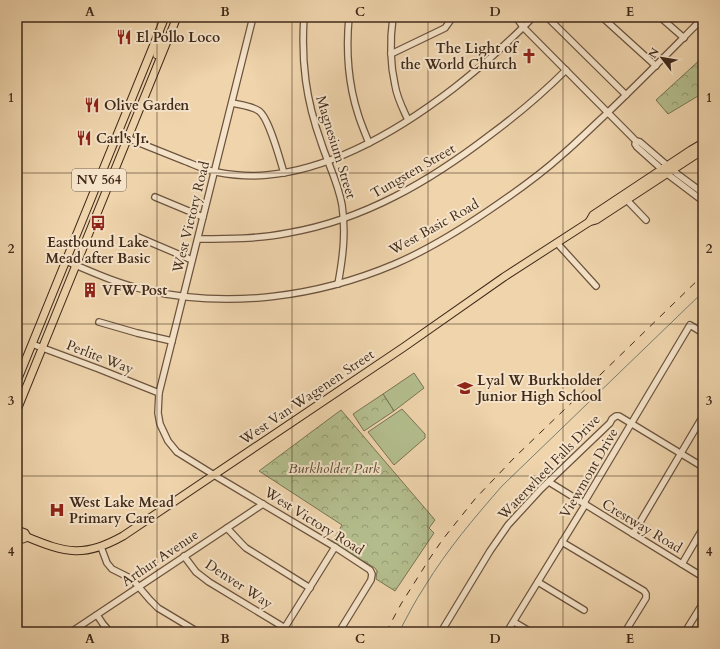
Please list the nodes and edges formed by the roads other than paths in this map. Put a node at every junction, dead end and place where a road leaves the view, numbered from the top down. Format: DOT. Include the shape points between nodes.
graph roads {
  1 [pos="165,17"];
  2 [pos="169,17"];
  3 [pos="177,17"];
  4 [pos="253,17"];
  5 [pos="304,17"];
  6 [pos="349,17"];
  7 [pos="393,17"];
  8 [pos="451,17"];
  9 [pos="516,17"];
  10 [pos="533,17"];
  11 [pos="547,17"];
  12 [pos="602,17"];
  13 [pos="660,17"];
  14 [pos="703,18"];
  15 [pos="523,27"];
  16 [pos="159,32"];
  17 [pos="169,37"];
  18 [pos="684,38"];
  19 [pos="391,54"];
  20 [pos="656,66"];
  21 [pos="566,70"];
  22 [pos="152,79"];
  23 [pos="626,95"];
  24 [pos="232,103"];
  25 [pos="607,113"];
  26 [pos="408,120"];
  27 [pos="117,134"];
  28 [pos="128,138"];
  29 [pos="369,143"];
  30 [pos="703,143"];
  31 [pos="703,150"];
  32 [pos="328,161"];
  33 [pos="666,170"];
  34 [pos="214,172"];
  35 [pos="284,173"];
  36 [pos="703,193"];
  37 [pos="155,197"];
  38 [pos="624,198"];
  39 [pos="703,201"];
  40 [pos="204,217"];
  41 [pos="344,219"];
  42 [pos="646,220"];
  43 [pos="138,237"];
  44 [pos="198,239"];
  45 [pos="557,243"];
  46 [pos="192,260"];
  47 [pos="66,261"];
  48 [pos="76,265"];
  49 [pos="338,284"];
  50 [pos="596,286"];
  51 [pos="183,297"];
  52 [pos="99,322"];
  53 [pos="703,333"];
  54 [pos="172,340"];
  55 [pos="32,344"];
  56 [pos="42,348"];
  57 [pos="17,381"];
  58 [pos="159,393"];
  59 [pos="17,410"];
  60 [pos="703,416"];
  61 [pos="631,424"];
  62 [pos="680,454"];
  63 [pos="703,467"];
  64 [pos="214,475"];
  65 [pos="549,482"];
  66 [pos="263,504"];
  67 [pos="585,505"];
  68 [pos="227,528"];
  69 [pos="703,528"];
  70 [pos="17,530"];
  71 [pos="632,534"];
  72 [pos="17,537"];
  73 [pos="27,537"];
  74 [pos="562,542"];
  75 [pos="101,547"];
  76 [pos="335,547"];
  77 [pos="184,556"];
  78 [pos="682,564"];
  79 [pos="703,577"];
  80 [pos="538,582"];
  81 [pos="138,587"];
  82 [pos="310,588"];
  83 [pos="703,603"];
  84 [pos="584,610"];
  85 [pos="97,615"];
  86 [pos="514,622"];
  87 [pos="284,630"];
  88 [pos="71,632"];
  89 [pos="110,632"];
  90 [pos="198,632"];
  91 [pos="339,632"];
  92 [pos="441,632"];
  93 [pos="508,632"];
  94 [pos="531,632"];
  95 [pos="625,632"];
  96 [pos="685,632"];
  1 -- 16 [label="main road, NV 564"];
  2 -- 17 [label="main road" via="164,28"];
  3 -- 17 [label="main road, NV 564"];
  4 -- 24 [label="street, West Victory Road"];
  5 -- 32 [label="street, Magnesium Street" via="306,87 310,108"];
  6 -- 29 [label="street" via="347,45 352,92"];
  7 -- 19 [label="street"];
  8 -- 19 [label="street" via="445,28"];
  9 -- 15 [label="street"];
  10 -- 15 [label="street"];
  11 -- 23 [label="street"];
  12 -- 20 [label="street"];
  13 -- 18 [label="street"];
  14 -- 18 [label="street, West Basic Road"];
  15 -- 21 [label="street"];
  15 -- 26 [label="street" via="476,71"];
  16 -- 22 [label="main road" via="161,41"];
  16 -- 27 [label="main road, NV 564"];
  17 -- 22 [label="main road, NV 564"];
  18 -- 20 [label="street, West Basic Road"];
  19 -- 26 [label="street" via="399,101"];
  20 -- 23 [label="street, West Basic Road"];
  21 -- 25 [label="street"];
  21 -- 41 [label="street, Tungsten Street" via="512,119 438,173 399,195"];
  22 -- 28 [label="main road, NV 564"];
  23 -- 25 [label="street, West Basic Road"];
  24 -- 34 [label="street, West Victory Road"];
  24 -- 35 [label="street" via="261,113 268,125"];
  25 -- 33 [label="street" via="640,142"];
  25 -- 49 [label="street, West Basic Road" via="563,155 484,214 429,248 396,264"];
  26 -- 29 [label="street"];
  27 -- 28 [label="street"];
  27 -- 47 [label="main road, NV 564"];
  28 -- 34 [label="street"];
  28 -- 48 [label="main road, NV 564"];
  29 -- 32 [label="street"];
  30 -- 33 [label="main road"];
  31 -- 33 [label="main road"];
  32 -- 35 [label="street"];
  32 -- 41 [label="street, Magnesium Street" via="335,177"];
  33 -- 36 [label="street"];
  33 -- 38 [label="main road, West Van Wagenen Street"];
  33 -- 39 [label="street"];
  34 -- 35 [label="street" via="244,176"];
  34 -- 40 [label="street, West Victory Road"];
  37 -- 40 [label="street"];
  38 -- 42 [label="street"];
  38 -- 45 [label="main road, West Van Wagenen Street" via="596,220"];
  40 -- 44 [label="street, West Victory Road"];
  41 -- 44 [label="street, Tungsten Street" via="266,237"];
  41 -- 49 [label="street, Magnesium Street" via="343,257"];
  43 -- 46 [label="street"];
  44 -- 46 [label="street, West Victory Road"];
  45 -- 50 [label="street"];
  45 -- 64 [label="main road, West Van Wagenen Street"];
  46 -- 51 [label="street, West Victory Road"];
  47 -- 48 [label="street, West Basic Road"];
  47 -- 55 [label="main road, NV 564"];
  48 -- 51 [label="street, West Basic Road" via="134,287"];
  48 -- 56 [label="main road, NV 564"];
  49 -- 51 [label="street, West Basic Road" via="291,294 249,298"];
  51 -- 54 [label="street, West Victory Road"];
  52 -- 54 [label="street" via="137,334"];
  53 -- 61 [label="street, Viewmont Drive" via="690,325"];
  54 -- 58 [label="street, West Victory Road"];
  55 -- 56 [label="street, Perlite Way"];
  55 -- 57 [label="main road, NV 564"];
  56 -- 58 [label="street, Perlite Way"];
  56 -- 59 [label="main road, NV 564"];
  58 -- 64 [label="street, West Victory Road" via="159,419 168,441 178,452"];
  60 -- 62 [label="street"];
  61 -- 62 [label="street"];
  61 -- 65 [label="street, Waterwheel Falls Drive" via="616,416"];
  61 -- 67 [label="street, Viewmont Drive"];
  62 -- 63 [label="street"];
  62 -- 71 [label="street"];
  64 -- 66 [label="street, West Victory Road"];
  64 -- 75 [label="main road, West Van Wagenen Street" via="123,536"];
  65 -- 67 [label="street, Crestway Road"];
  65 -- 92 [label="street, Waterwheel Falls Drive" via="502,533"];
  66 -- 68 [label="street, Arthur Avenue"];
  66 -- 76 [label="street, West Victory Road"];
  67 -- 71 [label="street, Crestway Road"];
  67 -- 74 [label="street, Viewmont Drive"];
  68 -- 77 [label="street, Arthur Avenue"];
  68 -- 82 [label="street" via="240,544"];
  69 -- 78 [label="street"];
  70 -- 73 [label="main road, West Van Wagenen Street"];
  71 -- 78 [label="street, Crestway Road"];
  72 -- 73 [label="main road, West Van Wagenen Street"];
  73 -- 75 [label="main road, West Van Wagenen Street" via="66,550 84,551"];
  74 -- 80 [label="street, Viewmont Drive"];
  74 -- 95 [label="street" via="644,591 646,598"];
  75 -- 81 [label="street" via="112,569 132,579"];
  76 -- 82 [label="street"];
  76 -- 91 [label="street, West Victory Road" via="370,570 372,574 372,580"];
  77 -- 81 [label="street, Arthur Avenue"];
  77 -- 87 [label="street, Denver Way" via="196,572 209,582"];
  78 -- 79 [label="street, Crestway Road"];
  80 -- 84 [label="street"];
  80 -- 86 [label="street, Viewmont Drive"];
  81 -- 85 [label="street, Arthur Avenue"];
  81 -- 90 [label="street" via="158,608"];
  82 -- 87 [label="street"];
  83 -- 96 [label="street"];
  85 -- 88 [label="street, Arthur Avenue"];
  85 -- 89 [label="street"];
  86 -- 93 [label="street, Viewmont Drive"];
  86 -- 94 [label="street"];
}
